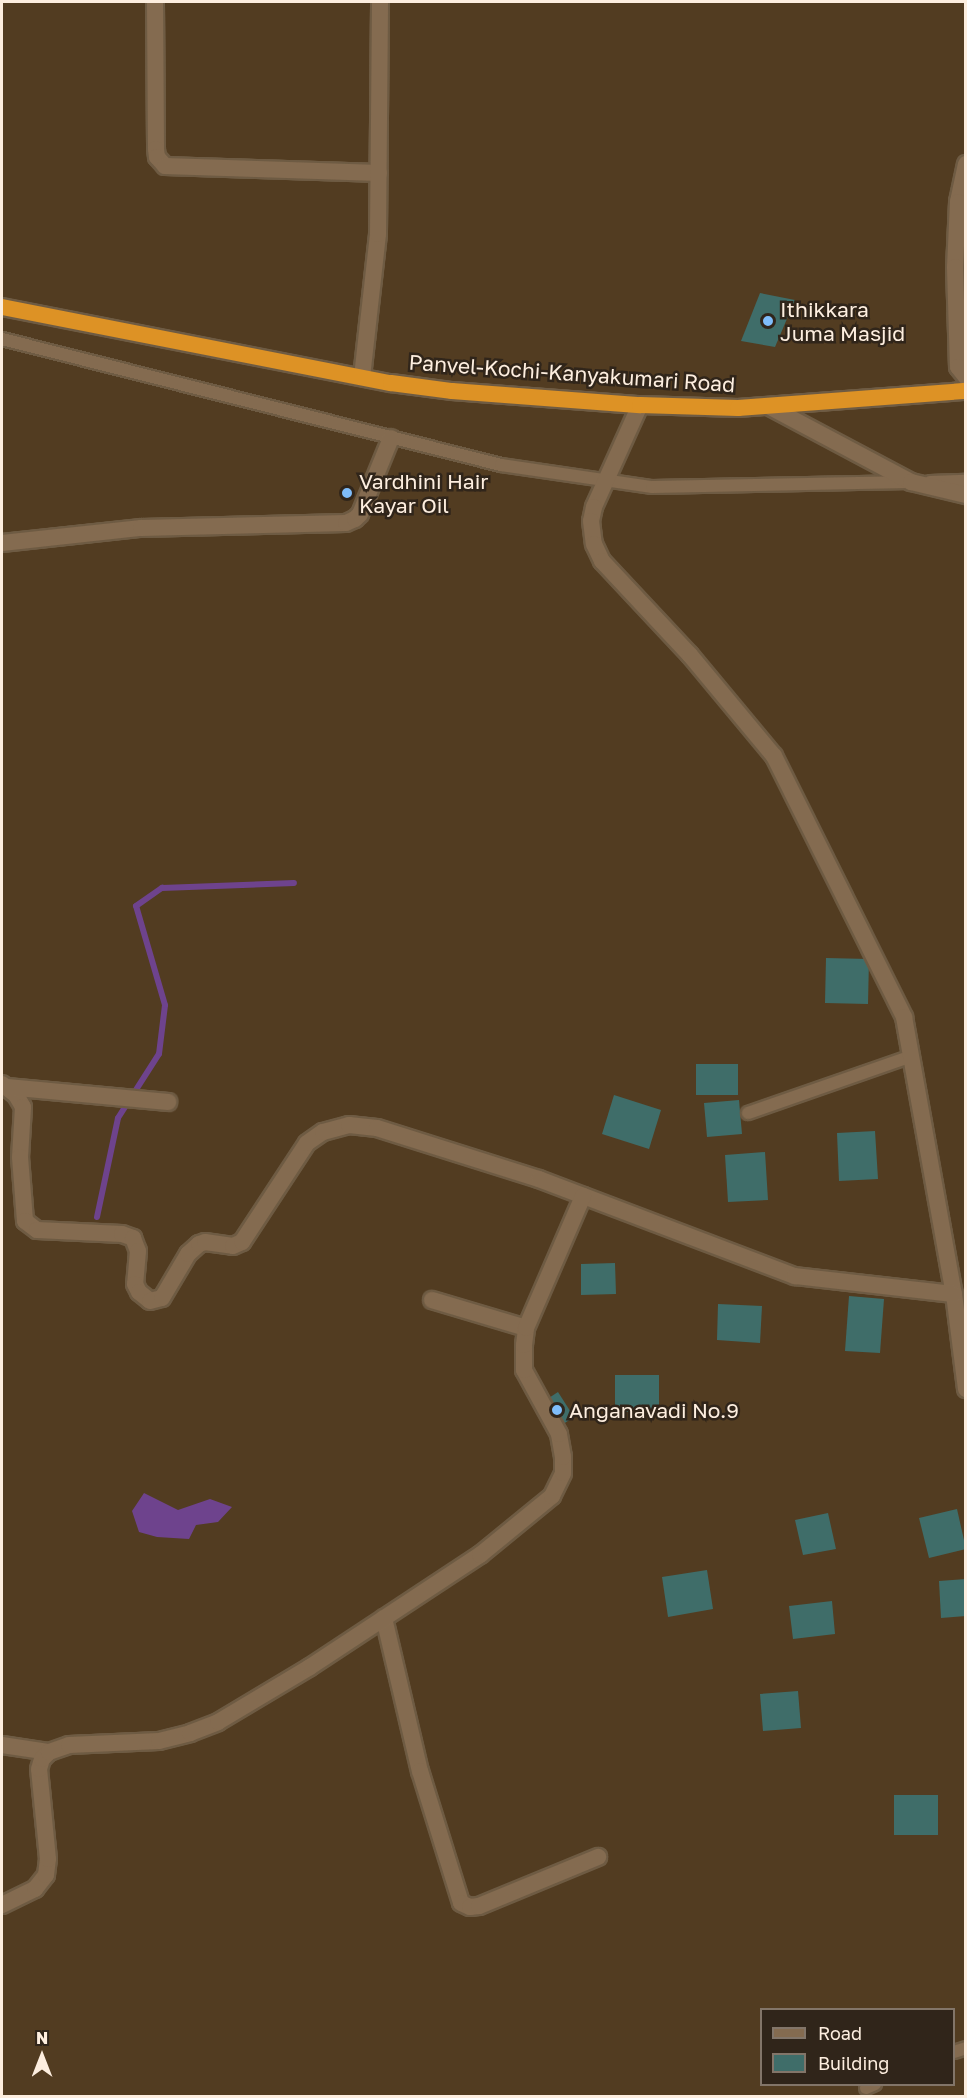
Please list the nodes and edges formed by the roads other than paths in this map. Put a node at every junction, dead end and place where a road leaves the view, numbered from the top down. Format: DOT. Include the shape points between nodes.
graph roads {
  1 [pos="155,2"];
  2 [pos="381,2"];
  3 [pos="966,164"];
  4 [pos="379,173"];
  5 [pos="2,307"];
  6 [pos="2,339"];
  7 [pos="362,377"];
  8 [pos="966,377"];
  9 [pos="966,392"];
  10 [pos="640,405"];
  11 [pos="770,407"];
  12 [pos="391,438"];
  13 [pos="606,481"];
  14 [pos="966,481"];
  15 [pos="911,482"];
  16 [pos="966,495"];
  17 [pos="2,543"];
  18 [pos="912,1056"];
  19 [pos="4,1085"];
  20 [pos="168,1102"];
  21 [pos="747,1113"];
  22 [pos="583,1196"];
  23 [pos="954,1294"];
  24 [pos="432,1300"];
  25 [pos="526,1328"];
  26 [pos="966,1389"];
  27 [pos="384,1618"];
  28 [pos="2,1745"];
  29 [pos="49,1752"];
  30 [pos="598,1857"];
  31 [pos="2,1905"];
  1 -- 4 [label="street" via="156,149 165,166"];
  2 -- 4 [label="street"];
  3 -- 8 [label="street" via="958,202 955,267 958,367"];
  4 -- 7 [label="street" via="378,234"];
  5 -- 7 [label="highway, Panvel-Kochi-Kanyakumari Road"];
  6 -- 12 [label="lane"];
  7 -- 10 [label="highway, Panvel-Kochi-Kanyakumari Road" via="452,391"];
  9 -- 11 [label="highway, Panvel-Kochi-Kanyakumari Road"];
  10 -- 11 [label="highway, Panvel-Kochi-Kanyakumari Road"];
  10 -- 13 [label="street"];
  11 -- 15 [label="street"];
  12 -- 13 [label="lane" via="501,465"];
  12 -- 17 [label="street" via="360,514 346,523 141,528"];
  13 -- 15 [label="lane" via="652,487"];
  13 -- 18 [label="street" via="591,521 591,536 598,554 690,655 774,756 898,1003"];
  14 -- 15 [label="lane"];
  15 -- 16 [label="street"];
  18 -- 21 [label="lane"];
  18 -- 23 [label="street"];
  19 -- 20 [label="street"];
  19 -- 22 [label="street" via="23,1107 20,1157 25,1221 37,1230 129,1235 138,1244 137,1288 155,1302 162,1298 188,1254 199,1244 233,1246 242,1242 307,1143 340,1126 377,1128"];
  22 -- 23 [label="street" via="795,1276"];
  22 -- 25 [label="street"];
  23 -- 26 [label="street"];
  24 -- 25 [label="street"];
  25 -- 27 [label="street" via="524,1370 559,1434 563,1473 552,1496 480,1555"];
  27 -- 29 [label="street" via="218,1722 159,1741 69,1745"];
  27 -- 30 [label="street" via="420,1771 461,1903 479,1906"];
  28 -- 29 [label="street"];
  29 -- 31 [label="street" via="39,1769 48,1859 46,1875 35,1889"];
}
